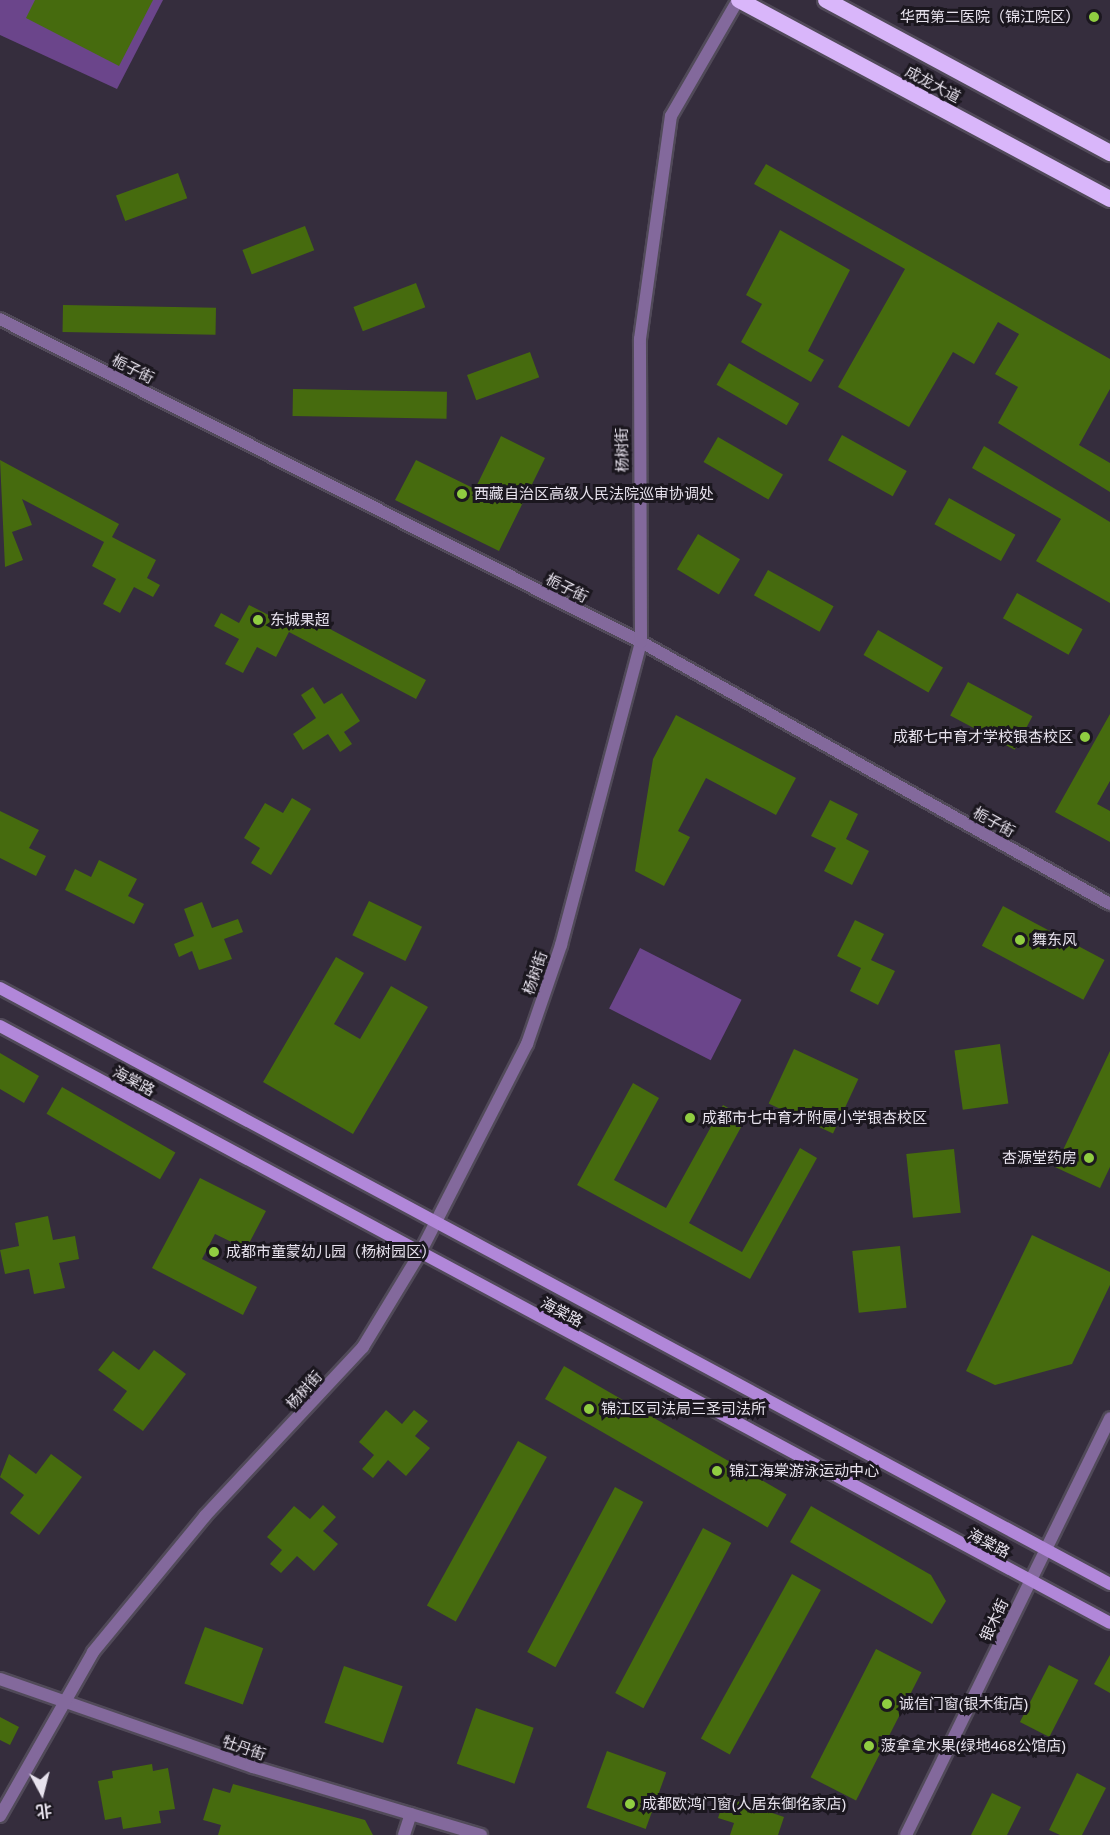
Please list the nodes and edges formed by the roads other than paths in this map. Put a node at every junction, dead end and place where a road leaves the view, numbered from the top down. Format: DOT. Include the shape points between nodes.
graph roads {
  1 [pos="739,0"];
  2 [pos="826,0"];
  3 [pos="1110,153"];
  4 [pos="1110,199"];
  5 [pos="0,319"];
  6 [pos="641,642"];
  7 [pos="1110,904"];
  8 [pos="0,988"];
  9 [pos="0,1026"];
  10 [pos="435,1224"];
  11 [pos="420,1253"];
  12 [pos="1110,1418"];
  13 [pos="1046,1550"];
  14 [pos="1030,1581"];
  15 [pos="1110,1584"];
  16 [pos="1110,1623"];
  17 [pos="0,1679"];
  18 [pos="64,1701"];
  19 [pos="411,1814"];
  20 [pos="0,1816"];
  21 [pos="404,1835"];
  22 [pos="481,1835"];
  23 [pos="906,1835"];
  1 -- 4 [label="highway, 成龙大道"];
  1 -- 6 [label="street, 杨树街" via="671,116 654,211 636,429"];
  2 -- 3 [label="highway, 成龙大道"];
  5 -- 6 [label="street, 栀子街"];
  6 -- 7 [label="street, 栀子街"];
  6 -- 10 [label="street, 杨树街" via="561,945 526,1044"];
  8 -- 10 [label="main road, 海棠路"];
  9 -- 11 [label="main road, 海棠路"];
  10 -- 11 [label="street, 杨树街"];
  10 -- 13 [label="main road, 海棠路"];
  11 -- 14 [label="main road, 海棠路"];
  11 -- 18 [label="street, 杨树街" via="363,1347 205,1516 93,1652"];
  12 -- 13 [label="street, 银木街"];
  13 -- 14 [label="street, 银木街"];
  13 -- 15 [label="main road, 海棠路"];
  14 -- 16 [label="main road, 海棠路"];
  14 -- 23 [label="street, 银木街"];
  17 -- 18 [label="street, 牡丹街"];
  18 -- 19 [label="street, 牡丹街"];
  18 -- 20 [label="street, 杨树街"];
  19 -- 21 [label="street"];
  19 -- 22 [label="street, 牡丹街"];
}
